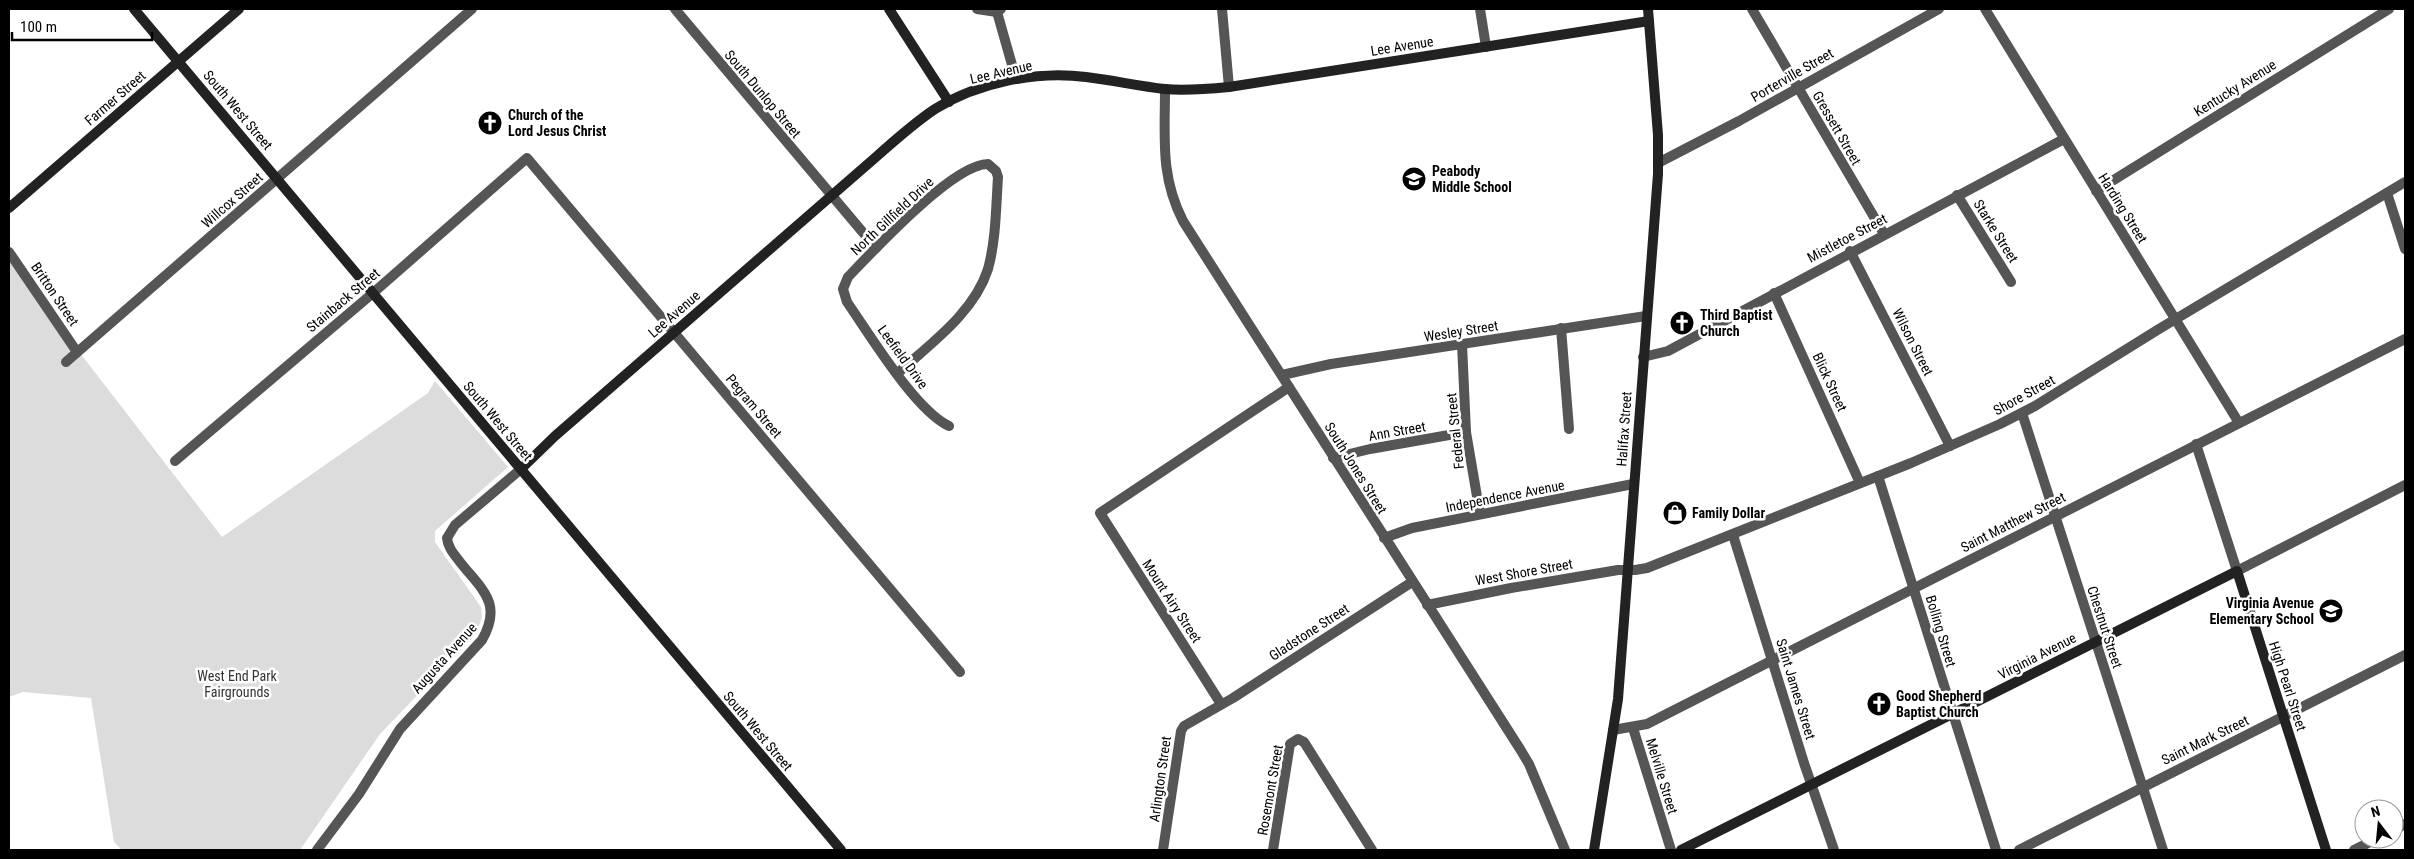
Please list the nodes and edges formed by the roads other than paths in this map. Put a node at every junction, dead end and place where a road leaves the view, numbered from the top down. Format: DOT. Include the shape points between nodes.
graph roads {
  1 [pos="134,9"];
  2 [pos="239,9"];
  3 [pos="472,9"];
  4 [pos="675,9"];
  5 [pos="889,9"];
  6 [pos="977,9"];
  7 [pos="1222,9"];
  8 [pos="1480,9"];
  9 [pos="1648,9"];
  10 [pos="1752,9"];
  11 [pos="1939,9"];
  12 [pos="1984,9"];
  13 [pos="2388,9"];
  14 [pos="999,11"];
  15 [pos="1649,22"];
  16 [pos="1486,47"];
  17 [pos="178,61"];
  18 [pos="1016,79"];
  19 [pos="1229,87"];
  20 [pos="1797,87"];
  21 [pos="1165,89"];
  22 [pos="949,102"];
  23 [pos="2064,139"];
  24 [pos="527,158"];
  25 [pos="1658,162"];
  26 [pos="277,179"];
  27 [pos="2405,182"];
  28 [pos="2096,191"];
  29 [pos="2387,193"];
  30 [pos="832,195"];
  31 [pos="1957,195"];
  32 [pos="9,208"];
  33 [pos="1884,234"];
  34 [pos="876,248"];
  35 [pos="2405,249"];
  36 [pos="1850,251"];
  37 [pos="9,252"];
  38 [pos="2011,282"];
  39 [pos="373,293"];
  40 [pos="1774,293"];
  41 [pos="844,296"];
  42 [pos="1646,316"];
  43 [pos="2176,319"];
  44 [pos="1561,328"];
  45 [pos="674,332"];
  46 [pos="2405,339"];
  47 [pos="1462,344"];
  48 [pos="77,352"];
  49 [pos="1643,357"];
  50 [pos="66,362"];
  51 [pos="898,373"];
  52 [pos="1282,375"];
  53 [pos="1289,387"];
  54 [pos="2022,413"];
  55 [pos="2238,423"];
  56 [pos="948,426"];
  57 [pos="1569,429"];
  58 [pos="1466,432"];
  59 [pos="2196,444"];
  60 [pos="1950,446"];
  61 [pos="1333,458"];
  62 [pos="174,461"];
  63 [pos="521,469"];
  64 [pos="1878,476"];
  65 [pos="1860,483"];
  66 [pos="1633,484"];
  67 [pos="2405,485"];
  68 [pos="1480,514"];
  69 [pos="2055,516"];
  70 [pos="1733,535"];
  71 [pos="1384,538"];
  72 [pos="1627,570"];
  73 [pos="2237,571"];
  74 [pos="1412,582"];
  75 [pos="1913,588"];
  76 [pos="1427,605"];
  77 [pos="2096,642"];
  78 [pos="2405,655"];
  79 [pos="1772,660"];
  80 [pos="960,672"];
  81 [pos="1221,704"];
  82 [pos="1952,714"];
  83 [pos="2283,716"];
  84 [pos="1633,728"];
  85 [pos="1614,730"];
  86 [pos="1812,784"];
  87 [pos="2143,786"];
  88 [pos="317,850"];
  89 [pos="841,850"];
  90 [pos="1163,850"];
  91 [pos="1273,850"];
  92 [pos="1372,850"];
  93 [pos="1565,850"];
  94 [pos="1594,850"];
  95 [pos="1671,850"];
  96 [pos="1681,850"];
  97 [pos="1834,850"];
  98 [pos="1996,850"];
  99 [pos="2018,850"];
  100 [pos="2163,850"];
  101 [pos="2326,850"];
  1 -- 17 [label="street, South West Street"];
  2 -- 17 [label="street, Farmer Street"];
  3 -- 26 [label="street, Willcox Street"];
  4 -- 30 [label="street, South Dunlop Street"];
  5 -- 22 [label="street"];
  6 -- 14 [label="street"];
  7 -- 19 [label="street"];
  8 -- 16 [label="street"];
  9 -- 15 [label="street, Halifax Street"];
  10 -- 20 [label="street, Gressett Street"];
  11 -- 20 [label="street, Porterville Street"];
  12 -- 23 [label="street, Harding Street"];
  13 -- 28 [label="street, Kentucky Avenue"];
  14 -- 18 [label="street"];
  15 -- 16 [label="street, Lee Avenue"];
  15 -- 25 [label="street, Halifax Street"];
  16 -- 19 [label="street, Lee Avenue"];
  17 -- 26 [label="street, South West Street"];
  17 -- 32 [label="street, Farmer Street"];
  18 -- 21 [label="street, Lee Avenue" via="1084,77"];
  18 -- 22 [label="street, Lee Avenue" via="993,84"];
  19 -- 21 [label="street, Lee Avenue"];
  20 -- 25 [label="street, Porterville Street"];
  20 -- 33 [label="street, Gressett Street"];
  21 -- 52 [label="street, South Jones Street" via="1164,160 1170,191 1177,208"];
  22 -- 30 [label="street, Lee Avenue" via="918,121"];
  23 -- 28 [label="street, Harding Street"];
  23 -- 31 [label="street, Mistletoe Street"];
  24 -- 39 [label="street, Stainback Street"];
  24 -- 45 [label="street, Pegram Street"];
  25 -- 42 [label="street, Halifax Street"];
  26 -- 39 [label="street, South West Street"];
  26 -- 48 [label="street, Willcox Street"];
  27 -- 29 [label="street, Shore Street"];
  28 -- 43 [label="street, Harding Street"];
  29 -- 35 [label="street"];
  29 -- 43 [label="street, Shore Street"];
  30 -- 34 [label="street, South Dunlop Street"];
  30 -- 45 [label="street, Lee Avenue"];
  31 -- 33 [label="street, Mistletoe Street"];
  31 -- 38 [label="street, Starke Street"];
  33 -- 36 [label="street, Mistletoe Street"];
  34 -- 41 [label="street, North Gillfield Drive" via="848,277"];
  34 -- 51 [label="street, North Gillfield Drive" via="937,191 974,168 988,164 996,170 991,253 988,269 975,296"];
  36 -- 40 [label="street, Mistletoe Street"];
  36 -- 60 [label="street, Wilson Street"];
  37 -- 48 [label="street, Britton Street"];
  39 -- 62 [label="street, Stainback Street"];
  39 -- 63 [label="street, South West Street"];
  40 -- 49 [label="street, Mistletoe Street" via="1668,351"];
  40 -- 65 [label="street, Blick Street"];
  41 -- 51 [label="street, Leefield Drive"];
  42 -- 44 [label="street, Wesley Street"];
  42 -- 49 [label="street, Halifax Street"];
  43 -- 54 [label="street, Shore Street"];
  43 -- 55 [label="street, Harding Street"];
  44 -- 47 [label="street, Wesley Street"];
  44 -- 57 [label="street"];
  45 -- 63 [label="street, Lee Avenue" via="554,436"];
  45 -- 80 [label="street, Pegram Street"];
  46 -- 55 [label="street, Saint Matthew Street"];
  47 -- 52 [label="street, Wesley Street" via="1331,364"];
  47 -- 58 [label="street, Federal Street"];
  48 -- 50 [label="street, Willcox Street"];
  49 -- 66 [label="street, Halifax Street"];
  51 -- 56 [label="street, Leefield Drive" via="930,415"];
  52 -- 53 [label="street, South Jones Street"];
  53 -- 61 [label="street, South Jones Street"];
  53 -- 81 [label="street, Mount Airy Street" via="1100,513"];
  54 -- 60 [label="street, Shore Street"];
  54 -- 69 [label="street, Chestnut Street"];
  55 -- 59 [label="street, Saint Matthew Street"];
  58 -- 61 [label="street, Ann Street"];
  58 -- 68 [label="street, Federal Street"];
  59 -- 69 [label="street, Saint Matthew Street"];
  59 -- 73 [label="street, High Pearl Street"];
  60 -- 64 [label="street, Shore Street"];
  61 -- 71 [label="street, South Jones Street"];
  63 -- 88 [label="street, Augusta Avenue" via="455,525 447,538 450,549 488,598 492,612 490,627 482,640 400,729 342,819"];
  63 -- 89 [label="street, South West Street"];
  64 -- 65 [label="street, Shore Street"];
  64 -- 75 [label="street, Bolling Street"];
  65 -- 70 [label="street, Shore Street"];
  66 -- 68 [label="street, Independence Avenue"];
  66 -- 72 [label="street, Halifax Street"];
  67 -- 73 [label="street, Virginia Avenue"];
  68 -- 71 [label="street, Independence Avenue" via="1412,528"];
  69 -- 75 [label="street, Saint Matthew Street"];
  69 -- 77 [label="street, Chestnut Street"];
  70 -- 72 [label="street, Shore Street" via="1647,568"];
  70 -- 79 [label="street, Saint James Street"];
  71 -- 74 [label="street, South Jones Street"];
  72 -- 76 [label="street, West Shore Street"];
  72 -- 85 [label="street, Halifax Street"];
  73 -- 77 [label="street, Virginia Avenue"];
  73 -- 83 [label="street, High Pearl Street"];
  74 -- 76 [label="street, South Jones Street"];
  74 -- 81 [label="street, Gladstone Street"];
  75 -- 79 [label="street, Saint Matthew Street"];
  75 -- 82 [label="street, Bolling Street"];
  76 -- 93 [label="street, South Jones Street" via="1529,764"];
  77 -- 82 [label="street, Virginia Avenue"];
  77 -- 87 [label="street, Chestnut Street"];
  78 -- 83 [label="street, Saint Mark Street"];
  79 -- 84 [label="street, Saint Matthew Street"];
  79 -- 86 [label="street, Saint James Street"];
  81 -- 90 [label="street, Arlington Street" via="1181,731"];
  82 -- 86 [label="street, Virginia Avenue"];
  82 -- 98 [label="street, Bolling Street"];
  83 -- 87 [label="street, Saint Mark Street"];
  83 -- 101 [label="street, High Pearl Street"];
  84 -- 85 [label="street, Melville Street"];
  84 -- 95 [label="street, Melville Street"];
  85 -- 94 [label="street, Halifax Street"];
  86 -- 96 [label="street, Virginia Avenue"];
  86 -- 97 [label="street, Saint James Street"];
  87 -- 99 [label="street, Saint Mark Street"];
  87 -- 100 [label="street, Chestnut Street"];
  91 -- 92 [label="street, Rosemont Street" via="1290,744 1294,740 1302,740"];
}
